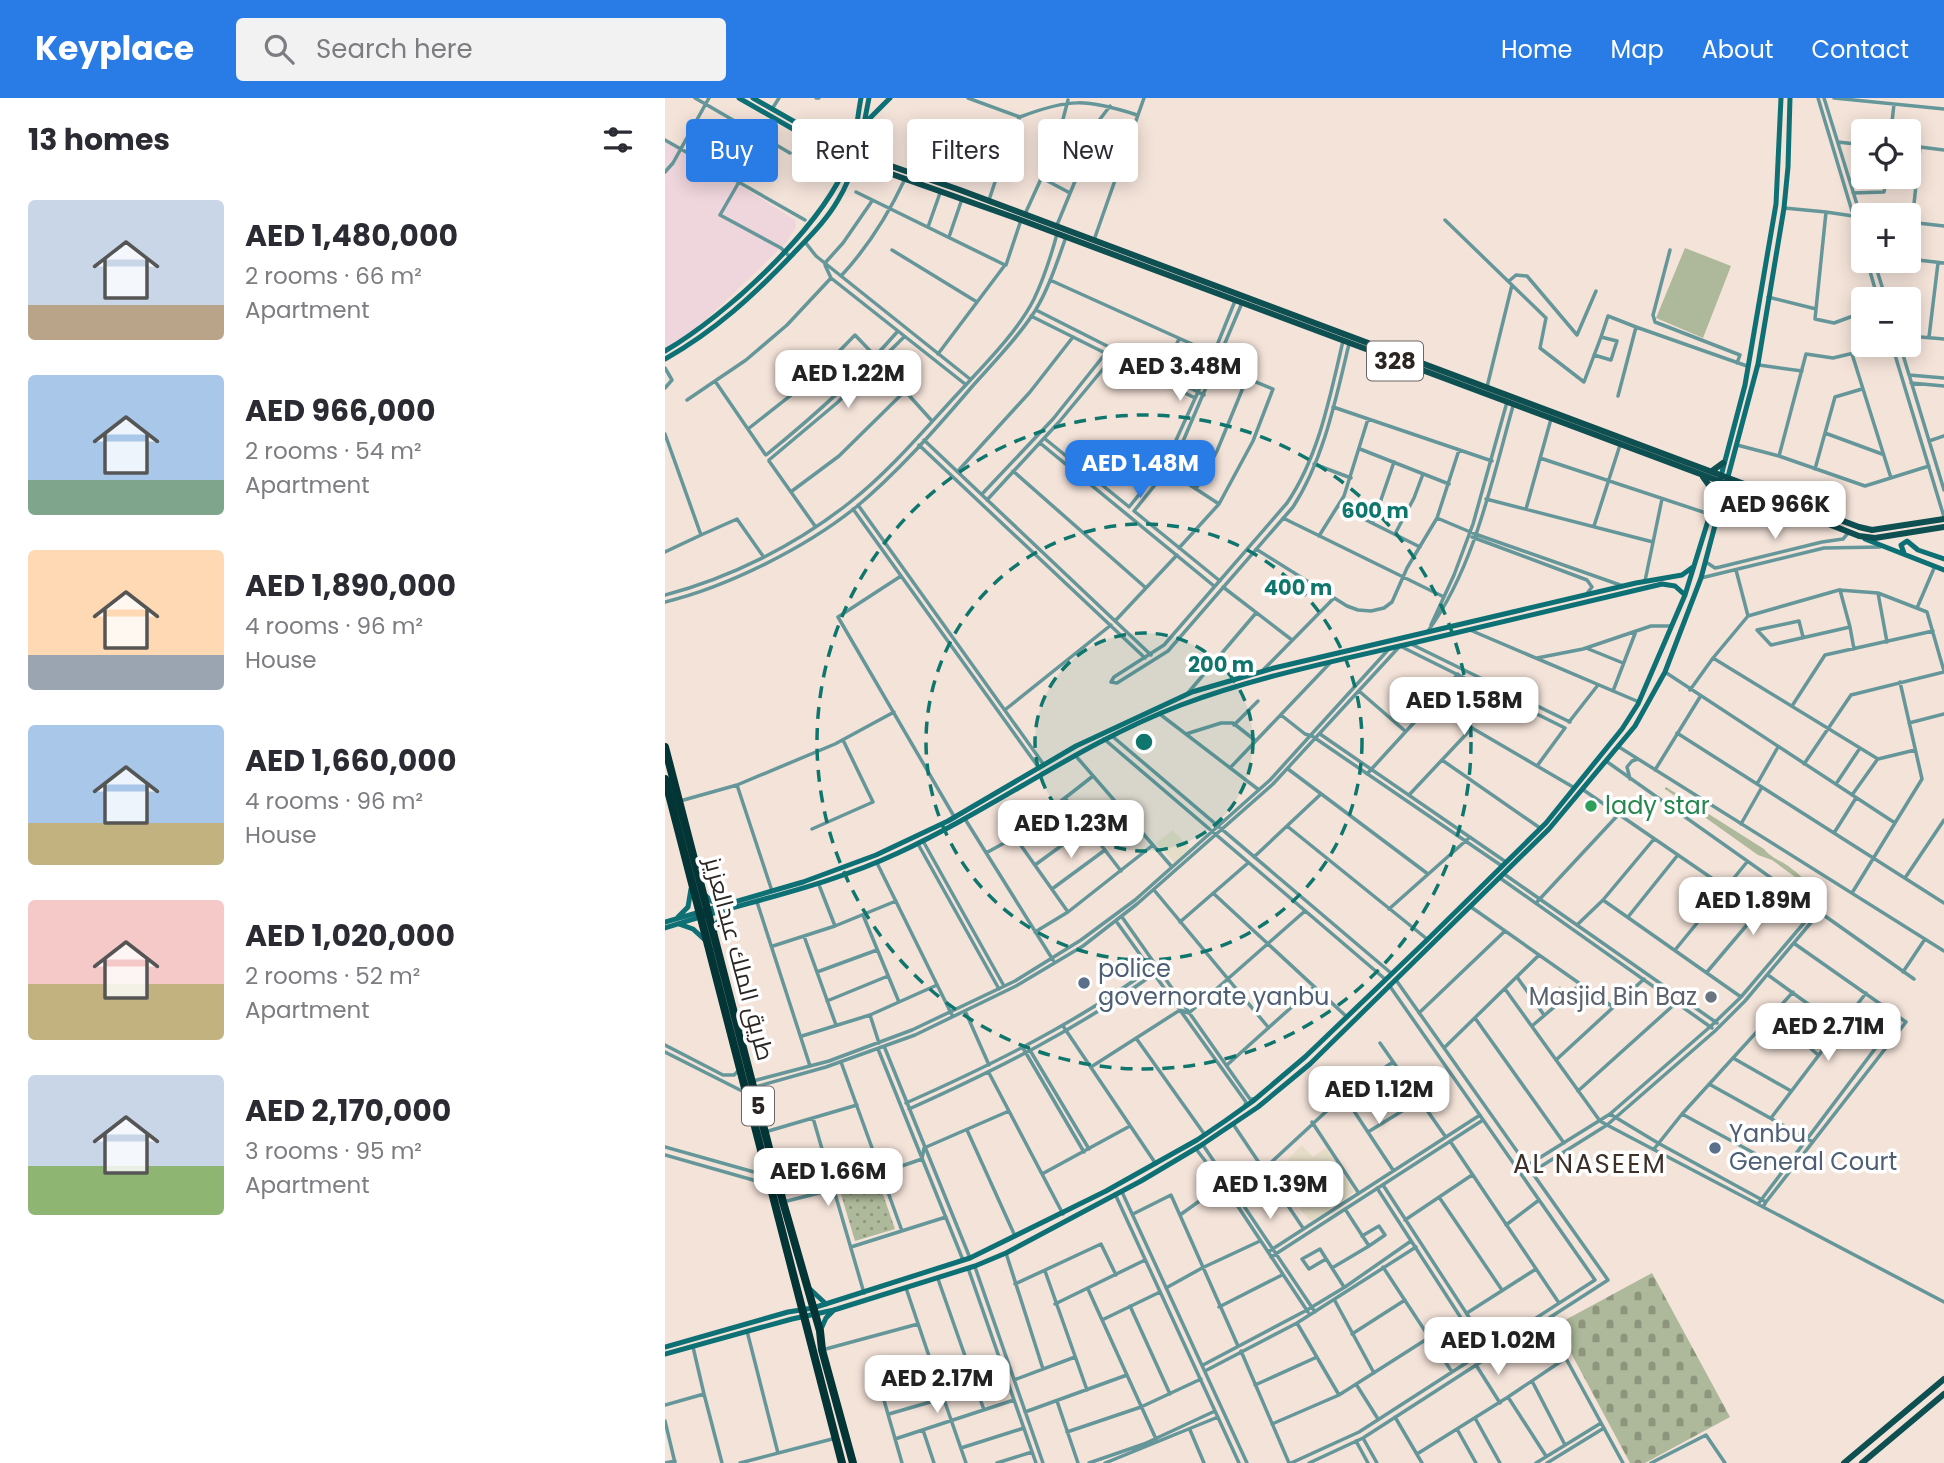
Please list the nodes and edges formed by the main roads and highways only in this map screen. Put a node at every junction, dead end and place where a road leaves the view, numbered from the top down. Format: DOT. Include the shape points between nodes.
graph roads {
  1 [pos="739,98"];
  2 [pos="753,98"];
  3 [pos="861,98"];
  4 [pos="869,98"];
  5 [pos="890,98"];
  6 [pos="1781,98"];
  7 [pos="1790,98"];
  8 [pos="858,119"];
  9 [pos="865,119"];
  10 [pos="868,119"];
  11 [pos="792,120"];
  12 [pos="792,125"];
  13 [pos="893,169"];
  14 [pos="893,174"];
  15 [pos="839,182"];
  16 [pos="845,182"];
  17 [pos="1023,217"];
  18 [pos="1057,230"];
  19 [pos="665,351"];
  20 [pos="665,359"];
  21 [pos="1723,463"];
  22 [pos="1712,471"];
  23 [pos="1702,475"];
  24 [pos="1724,479"];
  25 [pos="1740,491"];
  26 [pos="1716,495"];
  27 [pos="1721,501"];
  28 [pos="1944,518"];
  29 [pos="1944,527"];
  30 [pos="1916,531"];
  31 [pos="1859,536"];
  32 [pos="1911,543"];
  33 [pos="1905,554"];
  34 [pos="1944,559"];
  35 [pos="1695,565"];
  36 [pos="1944,570"];
  37 [pos="1685,595"];
  38 [pos="665,747"];
  39 [pos="665,779"];
  40 [pos="691,882"];
  41 [pos="702,891"];
  42 [pos="726,908"];
  43 [pos="703,914"];
  44 [pos="665,922"];
  45 [pos="675,922"];
  46 [pos="665,928"];
  47 [pos="710,942"];
  48 [pos="1394,977"];
  49 [pos="750,1087"];
  50 [pos="807,1286"];
  51 [pos="798,1296"];
  52 [pos="827,1304"];
  53 [pos="834,1310"];
  54 [pos="814,1311"];
  55 [pos="790,1315"];
  56 [pos="804,1318"];
  57 [pos="820,1331"];
  58 [pos="692,1343"];
  59 [pos="665,1347"];
  60 [pos="665,1353"];
  61 [pos="1944,1379"];
  62 [pos="1944,1394"];
  63 [pos="842,1463"];
  64 [pos="853,1463"];
  65 [pos="1844,1463"];
  66 [pos="1863,1463"];
  1 -- 12 [label="main road"];
  2 -- 11 [label="main road"];
  3 -- 8 [label="main road"];
  4 -- 9 [label="main road"];
  5 -- 10 [label="main road"];
  6 -- 21 [label="main road" via="1776,204 1745,385"];
  7 -- 24 [label="main road" via="1784,208 1758,364"];
  13 -- 17 [label="main road" via="989,200"];
  14 -- 17 [label="main road, 328"];
  15 -- 19 [label="main road" via="819,212 726,307"];
  16 -- 20 [label="main road" via="838,200 805,241 747,302"];
  17 -- 18 [label="main road, 328"];
  18 -- 22 [label="main road"];
  18 -- 23 [label="main road, 328"];
  21 -- 22 [label="main road"];
  21 -- 24 [label="main road"];
  22 -- 24 [label="main road"];
  23 -- 24 [label="main road, 328"];
  23 -- 26 [label="main road"];
  24 -- 25 [label="main road, 328"];
  24 -- 26 [label="main road"];
  24 -- 27 [label="main road"];
  24 -- 28 [label="main road" via="1872,530"];
  25 -- 27 [label="main road"];
  25 -- 31 [label="main road, 328"];
  26 -- 35 [label="main road"];
  27 -- 48 [label="main road" via="1701,578 1665,672 1635,726 1549,829"];
  29 -- 30 [label="main road, 328"];
  30 -- 31 [label="main road, 328"];
  30 -- 32 [label="main road"];
  31 -- 33 [label="main road"];
  32 -- 33 [label="main road" via="1901,545"];
  32 -- 34 [label="main road"];
  33 -- 36 [label="main road"];
  35 -- 37 [label="main road"];
  35 -- 42 [label="main road" via="1682,575 1262,671 1186,695 1087,740 955,818 856,864"];
  37 -- 42 [label="main road" via="1675,586 1662,584 1220,691 1104,739 965,819 877,863 819,885"];
  37 -- 48 [label="main road" via="1639,702 1622,729 1540,828"];
  38 -- 41 [label="highway, طريق الملك عبدالعزيز / 5"];
  39 -- 40 [label="highway, طريق الملك عبدالعزيز / 5"];
  40 -- 43 [label="highway, طريق الملك عبدالعزيز / 5"];
  40 -- 45 [label="main road" via="688,907"];
  41 -- 42 [label="main road"];
  41 -- 43 [label="highway, طريق الملك عبدالعزيز / 5"];
  42 -- 43 [label="main road"];
  42 -- 47 [label="main road"];
  43 -- 45 [label="main road"];
  43 -- 47 [label="highway, طريق الملك عبدالعزيز / 5"];
  44 -- 45 [label="main road"];
  45 -- 46 [label="main road"];
  45 -- 47 [label="main road"];
  47 -- 49 [label="highway, طريق الملك عبدالعزيز / 5"];
  47 -- 49 [label="highway, طريق الملك عبدالعزيز / 5" via="739,1069"];
  48 -- 52 [label="main road" via="1385,980 1257,1098 1156,1164 967,1260"];
  48 -- 53 [label="main road" via="1310,1064 1196,1149 1006,1253"];
  49 -- 50 [label="highway, طريق الملك عبدالعزيز / 5"];
  49 -- 51 [label="highway, طريق الملك عبدالعزيز / 5"];
  50 -- 52 [label="main road"];
  50 -- 54 [label="highway, طريق الملك عبدالعزيز / 5"];
  51 -- 55 [label="main road"];
  51 -- 56 [label="highway, طريق الملك عبدالعزيز / 5"];
  52 -- 54 [label="main road"];
  53 -- 54 [label="main road"];
  53 -- 57 [label="main road"];
  54 -- 56 [label="main road"];
  54 -- 57 [label="highway, طريق الملك عبدالعزيز / 5"];
  55 -- 56 [label="main road"];
  55 -- 56 [label="main road"];
  55 -- 58 [label="main road"];
  55 -- 58 [label="main road" via="747,1331"];
  56 -- 63 [label="highway, طريق الملك عبدالعزيز / 5"];
  57 -- 64 [label="highway, طريق الملك عبدالعزيز / 5"];
  58 -- 59 [label="main road"];
  58 -- 60 [label="main road"];
  61 -- 65 [label="main road"];
  62 -- 66 [label="main road"];
}
